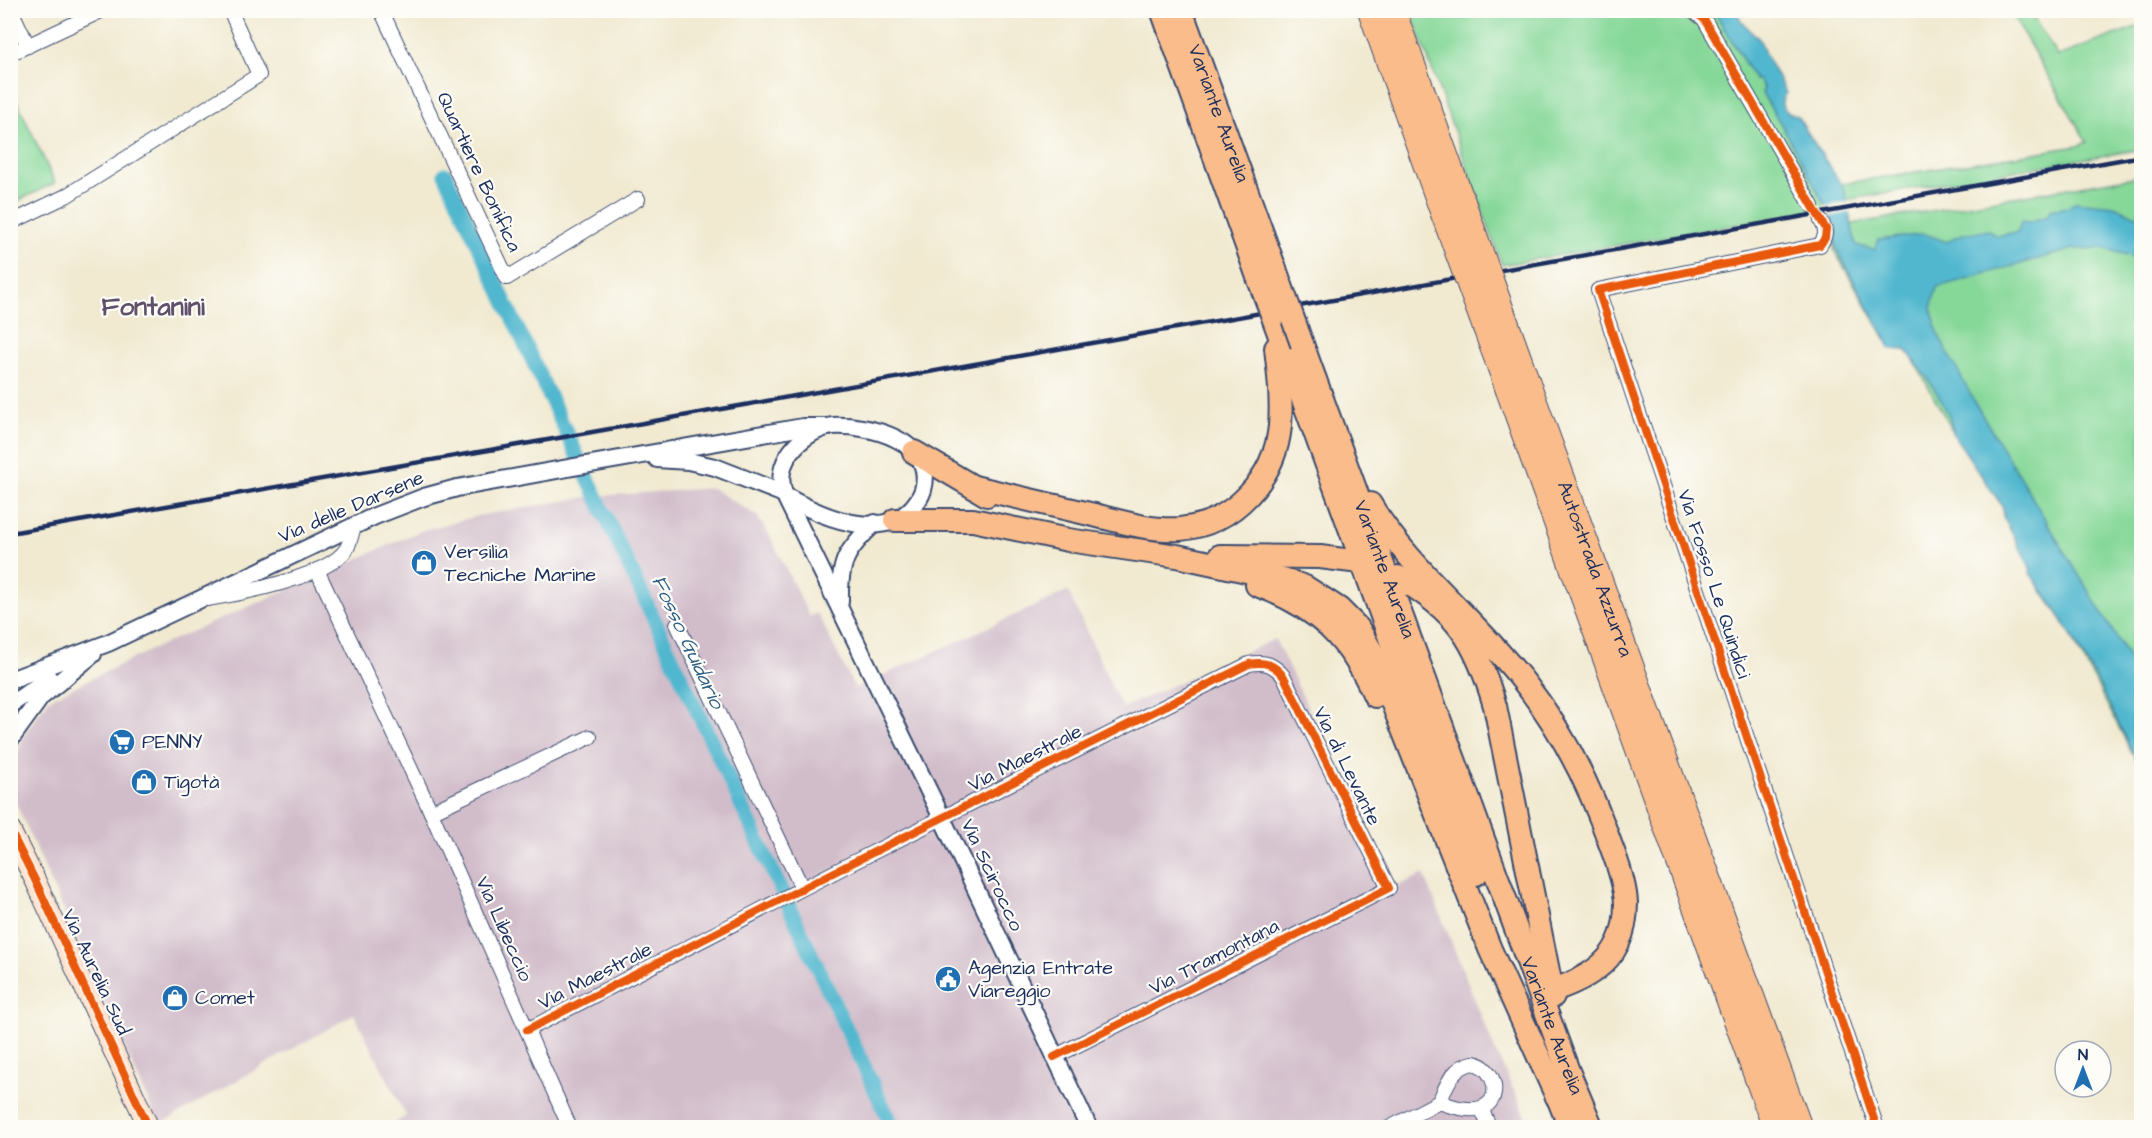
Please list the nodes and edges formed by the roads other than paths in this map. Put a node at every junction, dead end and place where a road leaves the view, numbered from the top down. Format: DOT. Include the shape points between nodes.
graph roads {
  1 [pos="11,10"];
  2 [pos="103,10"];
  3 [pos="230,10"];
  4 [pos="381,10"];
  5 [pos="1162,10"];
  6 [pos="1181,10"];
  7 [pos="1371,10"];
  8 [pos="1392,10"];
  9 [pos="1692,10"];
  10 [pos="28,46"];
  11 [pos="10,54"];
  12 [pos="638,200"];
  13 [pos="1812,206"];
  14 [pos="1453,208"];
  15 [pos="1821,221"];
  16 [pos="10,223"];
  17 [pos="1267,273"];
  18 [pos="1288,348"];
  19 [pos="1518,387"];
  20 [pos="826,427"];
  21 [pos="1336,434"];
  22 [pos="914,452"];
  23 [pos="627,458"];
  24 [pos="974,487"];
  25 [pos="785,495"];
  26 [pos="885,521"];
  27 [pos="354,526"];
  28 [pos="1135,548"];
  29 [pos="1177,555"];
  30 [pos="1352,561"];
  31 [pos="317,570"];
  32 [pos="1398,577"];
  33 [pos="192,602"];
  34 [pos="840,609"];
  35 [pos="677,624"];
  36 [pos="108,643"];
  37 [pos="82,663"];
  38 [pos="1270,664"];
  39 [pos="10,680"];
  40 [pos="10,705"];
  41 [pos="590,737"];
  42 [pos="10,740"];
  43 [pos="432,812"];
  44 [pos="942,818"];
  45 [pos="11,829"];
  46 [pos="1389,888"];
  47 [pos="800,890"];
  48 [pos="1492,978"];
  49 [pos="1562,987"];
  50 [pos="527,1030"];
  51 [pos="1054,1057"];
  52 [pos="1568,1071"];
  53 [pos="1557,1097"];
  54 [pos="1439,1102"];
  55 [pos="1481,1108"];
  56 [pos="149,1128"];
  57 [pos="570,1128"];
  58 [pos="1089,1128"];
  59 [pos="1389,1128"];
  60 [pos="1490,1128"];
  61 [pos="1570,1128"];
  62 [pos="1592,1128"];
  63 [pos="1776,1128"];
  64 [pos="1799,1128"];
  65 [pos="1877,1128"];
  1 -- 10 [label="street"];
  2 -- 10 [label="street"];
  3 -- 16 [label="street" via="259,75 66,196"];
  4 -- 12 [label="street, Quartiere Bonifica" via="507,278"];
  5 -- 17 [label="highway, Variante Aurelia"];
  6 -- 17 [label="highway, Variante Aurelia"];
  7 -- 14 [label="highway, Autostrada Azzurra"];
  8 -- 14 [label="highway, Autostrada Azzurra"];
  9 -- 13 [label="street" via="1704,19"];
  10 -- 11 [label="street"];
  14 -- 19 [label="highway, Autostrada Azzurra, bridge"];
  15 -- 65 [label="street, Via Fosso Le Quindici" via="1826,229 1820,245 1599,290"];
  17 -- 18 [label="highway, Variante Aurelia, bridge"];
  17 -- 18 [label="highway, Variante Aurelia, bridge" via="1273,317"];
  18 -- 21 [label="highway, Variante Aurelia"];
  18 -- 24 [label="highway" via="1272,460 1248,496 1216,518 1180,529 1150,528"];
  18 -- 53 [label="highway, Variante Aurelia"];
  19 -- 63 [label="highway, Autostrada Azzurra"];
  19 -- 64 [label="highway, Autostrada Azzurra"];
  20 -- 22 [label="street" via="858,427 884,434"];
  20 -- 23 [label="street, Via delle Darsene" via="803,427"];
  20 -- 25 [label="street" via="800,442 788,455 781,475"];
  21 -- 49 [label="highway" via="1369,502 1387,529 1487,638 1540,704 1571,753 1597,808 1622,879 1625,918 1618,944 1605,961 1585,977"];
  21 -- 52 [label="highway, Variante Aurelia"];
  22 -- 24 [label="highway"];
  22 -- 26 [label="street" via="923,466 923,489 915,505"];
  23 -- 25 [label="street, Via delle Darsene" via="709,465"];
  23 -- 27 [label="street, Via delle Darsene" via="436,493"];
  24 -- 28 [label="highway" via="1041,518"];
  25 -- 26 [label="street" via="830,517 862,523"];
  25 -- 34 [label="street, Via Scirocco"];
  26 -- 28 [label="highway" via="973,520 1068,540"];
  26 -- 34 [label="street, Via Scirocco" via="858,540 844,560"];
  27 -- 31 [label="street" via="346,549"];
  27 -- 33 [label="street, Via delle Darsene"];
  28 -- 29 [label="highway"];
  29 -- 30 [label="highway" via="1267,555"];
  29 -- 48 [label="highway" via="1289,598 1316,615 1348,647 1378,702 1474,951"];
  29 -- 53 [label="highway" via="1296,584 1327,600 1358,628 1377,662 1490,949"];
  31 -- 33 [label="street" via="251,591"];
  31 -- 43 [label="street, Via Libeccio"];
  32 -- 52 [label="highway" via="1437,603 1462,628 1490,688"];
  33 -- 36 [label="street, Via delle Darsene"];
  34 -- 44 [label="street, Via Scirocco"];
  35 -- 47 [label="street"];
  36 -- 37 [label="street, Via delle Darsene"];
  36 -- 39 [label="street, Via delle Darsene"];
  37 -- 40 [label="street, Via delle Darsene" via="56,674"];
  37 -- 42 [label="street, Via delle Darsene" via="41,697"];
  38 -- 44 [label="street, Via Maestrale" via="1249,664"];
  38 -- 46 [label="street, Via di Levante" via="1284,677"];
  41 -- 43 [label="street"];
  43 -- 50 [label="street, Via Libeccio"];
  44 -- 47 [label="street, Via Maestrale"];
  44 -- 51 [label="street, Via Scirocco"];
  45 -- 56 [label="main road, Via Aurelia Sud"];
  46 -- 51 [label="street, Via Tramontana"];
  47 -- 50 [label="street, Via Maestrale"];
  50 -- 57 [label="street, Via Libeccio"];
  51 -- 58 [label="street, Via Scirocco"];
  52 -- 62 [label="highway, Variante Aurelia"];
  53 -- 61 [label="highway, Variante Aurelia"];
  54 -- 55 [label="street" via="1470,1110"];
  54 -- 55 [label="street" via="1458,1068 1473,1063 1486,1067 1494,1084 1492,1099"];
  54 -- 59 [label="street"];
  55 -- 60 [label="street"];
}
